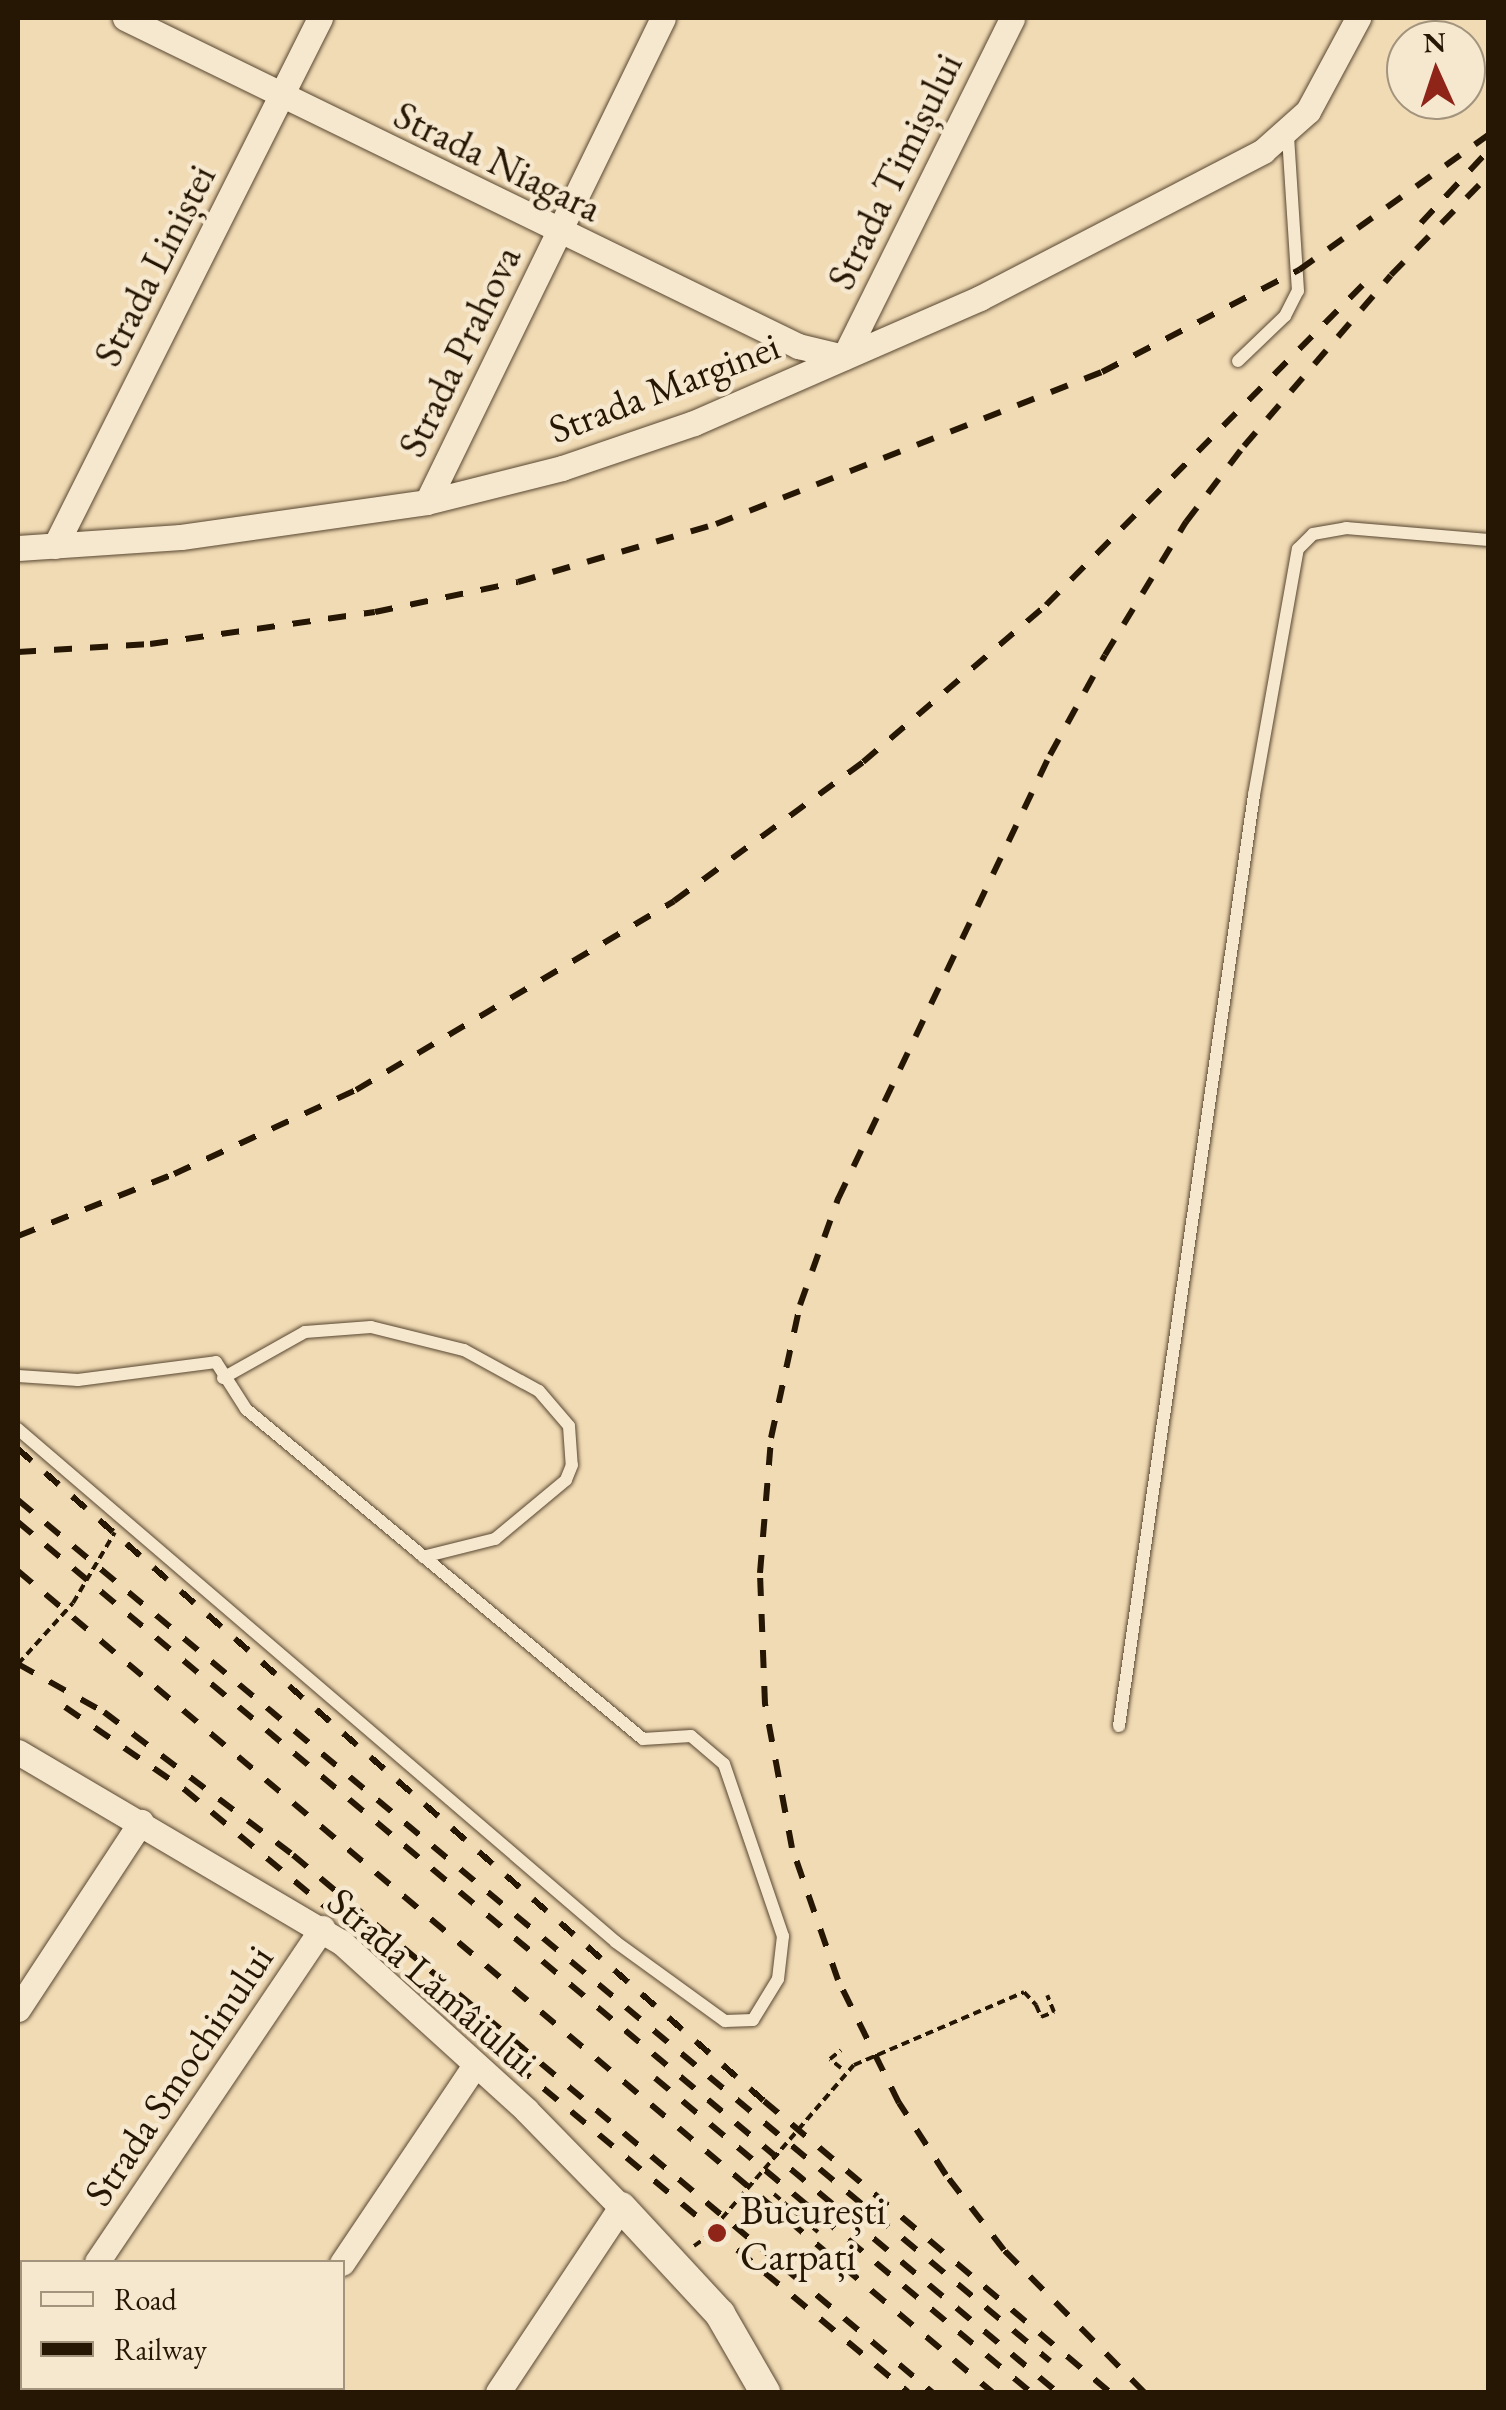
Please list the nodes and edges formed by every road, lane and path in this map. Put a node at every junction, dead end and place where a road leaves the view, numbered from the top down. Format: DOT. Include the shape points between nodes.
graph roads {
  1 [pos="125,18"];
  2 [pos="320,18"];
  3 [pos="663,18"];
  4 [pos="1012,18"];
  5 [pos="1358,18"];
  6 [pos="281,95"];
  7 [pos="1288,136"];
  8 [pos="558,232"];
  9 [pos="844,357"];
  10 [pos="1238,361"];
  11 [pos="427,502"];
  12 [pos="1488,540"];
  13 [pos="56,546"];
  14 [pos="18,548"];
  15 [pos="18,1376"];
  16 [pos="223,1378"];
  17 [pos="18,1428"];
  18 [pos="120,1519"];
  19 [pos="424,1557"];
  20 [pos="18,1664"];
  21 [pos="1119,1726"];
  22 [pos="18,1752"];
  23 [pos="142,1822"];
  24 [pos="322,1928"];
  25 [pos="1047,1995"];
  26 [pos="18,2009"];
  27 [pos="841,2050"];
  28 [pos="475,2065"];
  29 [pos="841,2068"];
  30 [pos="774,2194"];
  31 [pos="621,2207"];
  32 [pos="818,2232"];
  33 [pos="709,2258"];
  34 [pos="98,2260"];
  35 [pos="343,2260"];
  36 [pos="760,2390"];
  37 [pos="498,2392"];
  1 -- 6 [label="street, Strada Niagara"];
  2 -- 6 [label="street, Strada Liniștei"];
  3 -- 8 [label="street, Strada Prahova"];
  4 -- 9 [label="street, Strada Timișului"];
  5 -- 7 [label="street" via="1328,81"];
  6 -- 8 [label="street, Strada Niagara"];
  6 -- 13 [label="street, Strada Liniștei"];
  7 -- 9 [label="street, Strada Marginei" via="980,298"];
  7 -- 10 [label="lane" via="1298,291 1285,316"];
  8 -- 9 [label="street, Strada Niagara" via="798,346"];
  8 -- 11 [label="street, Strada Prahova"];
  9 -- 11 [label="street, Strada Marginei" via="694,422 562,468"];
  11 -- 13 [label="street, Strada Marginei" via="302,523"];
  12 -- 21 [label="lane" via="1346,528 1314,534 1298,550 1254,795"];
  13 -- 14 [label="street, Strada Marginei"];
  15 -- 16 [label="lane" via="78,1380 216,1362"];
  16 -- 19 [label="lane" via="246,1409"];
  16 -- 19 [label="lane" via="305,1332 371,1327 464,1350 539,1391 569,1426 572,1464 566,1480 496,1539"];
  17 -- 18 [label="lane"];
  18 -- 19 [label="lane" via="616,1942 726,2021 753,2020 778,1979 783,1936 724,1764 690,1736 643,1739"];
  18 -- 20 [label="path" via="72,1603"];
  22 -- 23 [label="street, Strada Lămâiului"];
  23 -- 24 [label="street, Strada Lămâiului"];
  23 -- 26 [label="street"];
  24 -- 28 [label="street, Strada Lămâiului"];
  24 -- 34 [label="street, Strada Smochinului"];
  25 -- 33 [label="path, bridge" via="1054,2012 1041,2018 1024,1992 854,2065 694,2246"];
  27 -- 29 [label="path" via="830,2059"];
  28 -- 31 [label="street, Strada Lămâiului"];
  28 -- 35 [label="street"];
  30 -- 32 [label="path"];
  31 -- 36 [label="street" via="720,2314"];
  31 -- 37 [label="street"];
}
